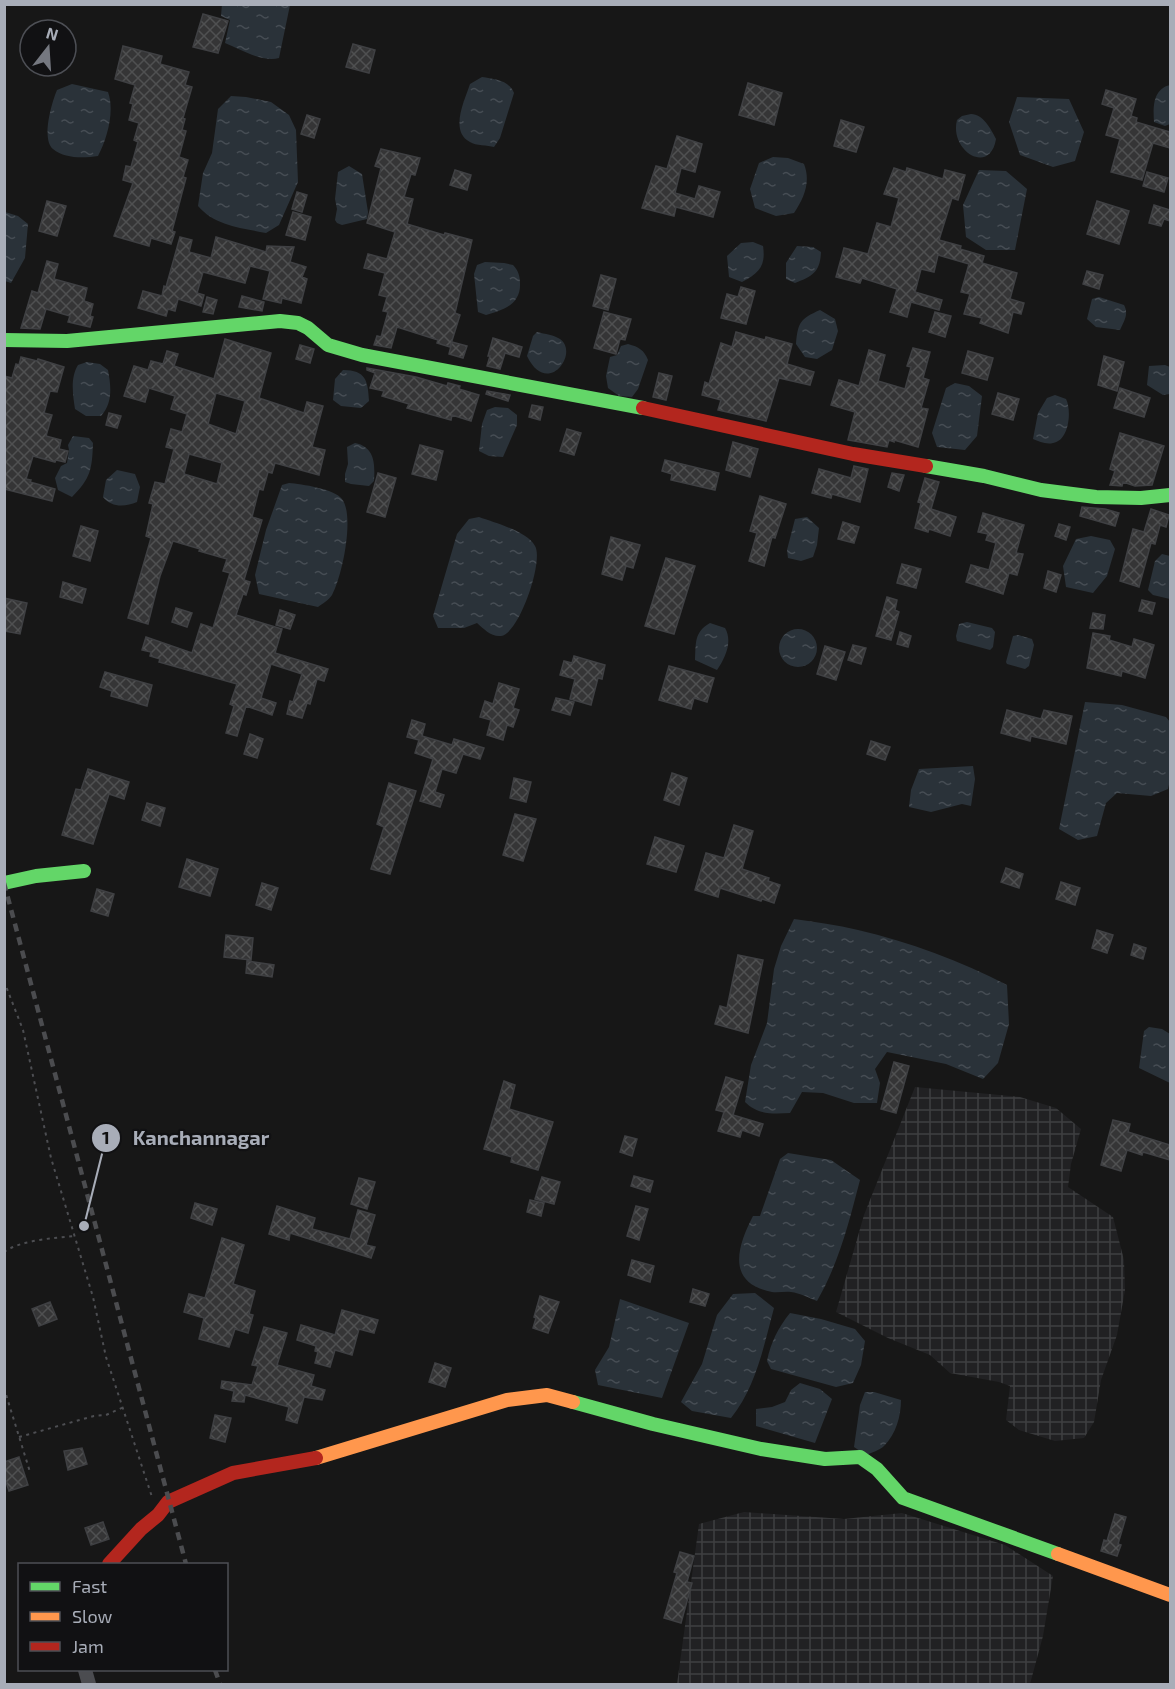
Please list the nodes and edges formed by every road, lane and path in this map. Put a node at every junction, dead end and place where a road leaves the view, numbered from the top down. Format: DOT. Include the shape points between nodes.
graph roads {
  1 [pos="4,340"];
  2 [pos="1170,495"];
  3 [pos="84,871"];
  4 [pos="4,883"];
  5 [pos="4,981"];
  6 [pos="74,1236"];
  7 [pos="4,1252"];
  8 [pos="4,1388"];
  9 [pos="124,1407"];
  10 [pos="19,1437"];
  11 [pos="30,1472"];
  12 [pos="158,1515"];
  13 [pos="110,1563"];
  14 [pos="1170,1595"];
  1 -- 2 [label="street" via="67,341 280,321 298,323 328,345 362,355 687,416 853,453 1041,490 1096,497"];
  3 -- 4 [label="street"];
  5 -- 6 [label="path" via="23,1030 51,1158"];
  6 -- 7 [label="path" via="38,1241"];
  6 -- 9 [label="path" via="106,1357"];
  8 -- 10 [label="path"];
  9 -- 10 [label="path"];
  9 -- 12 [label="path"];
  10 -- 11 [label="path"];
  12 -- 13 [label="street"];
  12 -- 14 [label="street" via="168,1502 232,1473 308,1460 507,1400 547,1395 761,1449 825,1459 860,1457 877,1469 903,1498"];
}
